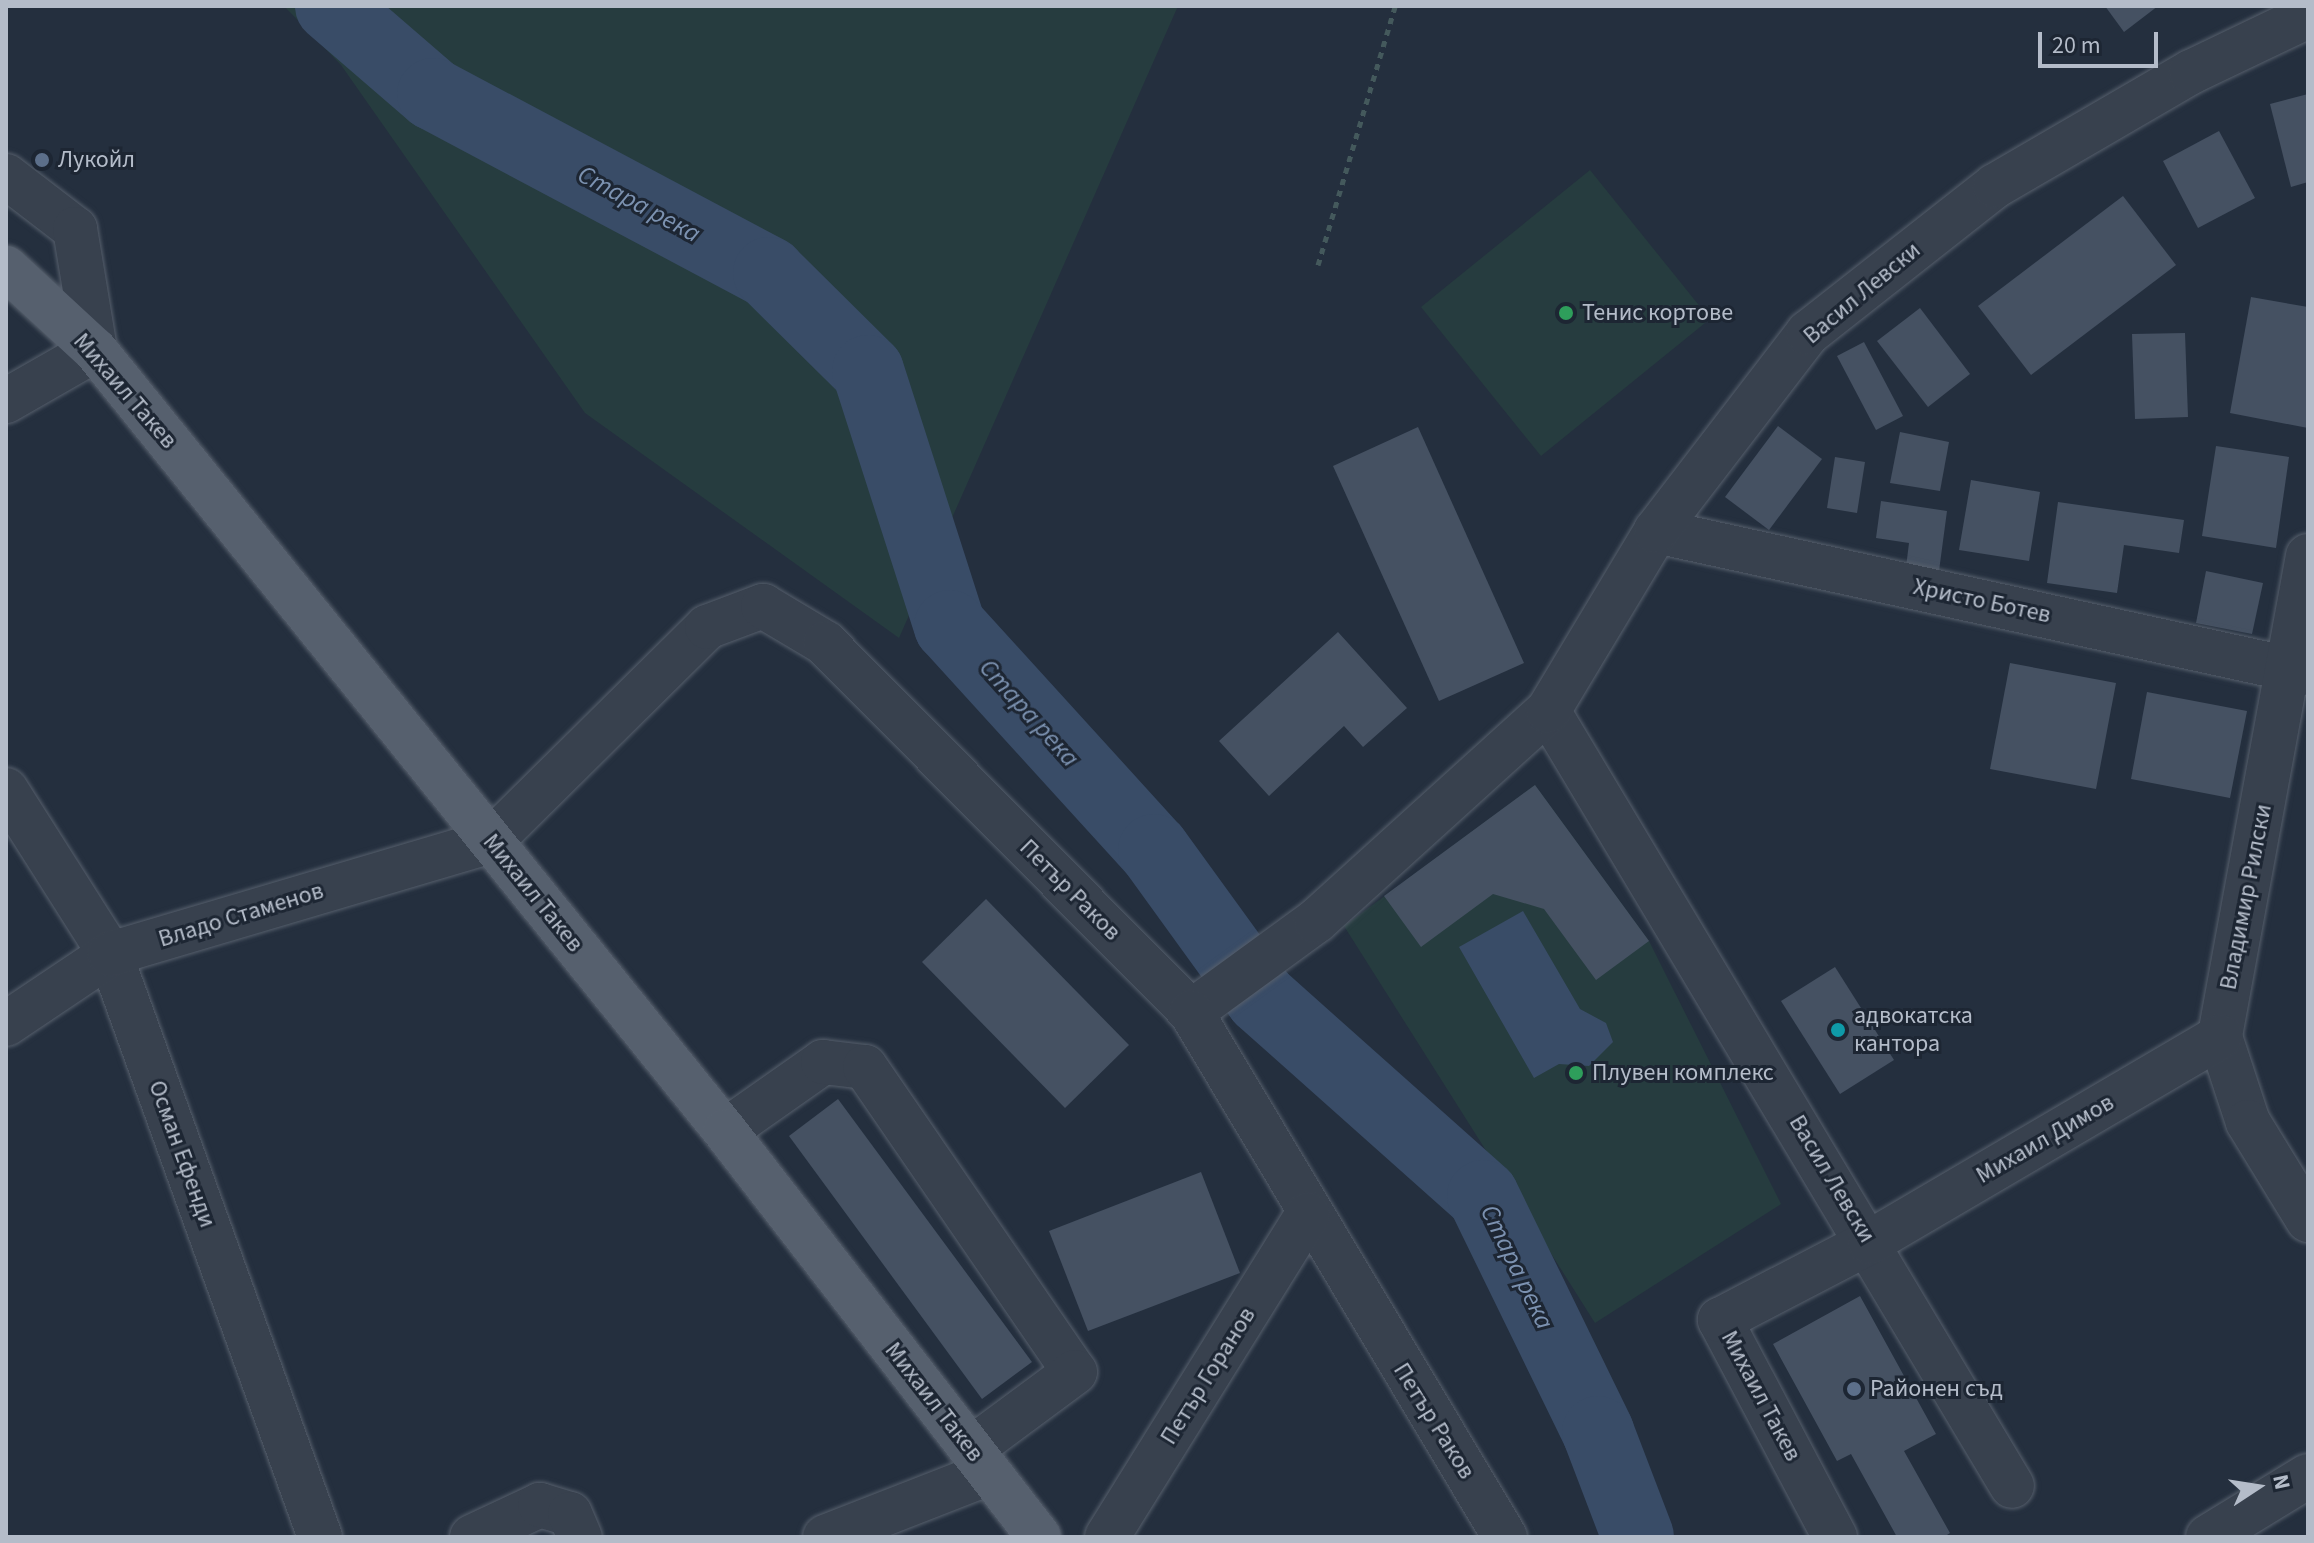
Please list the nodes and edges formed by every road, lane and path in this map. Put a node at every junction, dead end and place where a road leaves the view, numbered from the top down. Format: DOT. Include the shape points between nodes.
graph roads {
  1 [pos="1395,6"];
  2 [pos="2308,16"];
  3 [pos="6,176"];
  4 [pos="1318,265"];
  5 [pos="6,268"];
  6 [pos="95,350"];
  7 [pos="6,401"];
  8 [pos="1656,531"];
  9 [pos="2308,556"];
  10 [pos="2298,670"];
  11 [pos="1548,711"];
  12 [pos="6,790"];
  13 [pos="491,841"];
  14 [pos="110,954"];
  15 [pos="1191,1012"];
  16 [pos="6,1024"];
  17 [pos="2220,1037"];
  18 [pos="725,1131"];
  19 [pos="1308,1214"];
  20 [pos="2308,1220"];
  21 [pos="1870,1242"];
  22 [pos="980,1461"];
  23 [pos="2308,1476"];
  24 [pos="2012,1486"];
  25 [pos="320,1537"];
  26 [pos="472,1537"];
  27 [pos="580,1537"];
  28 [pos="825,1537"];
  29 [pos="1039,1537"];
  30 [pos="1107,1537"];
  31 [pos="1505,1537"];
  32 [pos="1835,1537"];
  33 [pos="2208,1537"];
  1 -- 4 [label="path"];
  2 -- 8 [label="street, Васил Левски" via="2191,72 1995,186 1808,333"];
  3 -- 6 [label="street" via="75,229"];
  5 -- 6 [label="main road, Михаил Такев"];
  6 -- 7 [label="street"];
  6 -- 13 [label="main road, Михаил Такев"];
  8 -- 10 [label="street, Христо Ботев"];
  8 -- 11 [label="street, Васил Левски"];
  9 -- 10 [label="street, Владимир Рилски"];
  10 -- 17 [label="street, Владимир Рилски"];
  11 -- 15 [label="street, Васил Левски" via="1316,921"];
  11 -- 21 [label="street, Васил Левски"];
  12 -- 14 [label="street, Осман Ефенди"];
  13 -- 14 [label="street, Владо Стаменов"];
  13 -- 15 [label="street, Петър Раков" via="707,627 763,606 825,643"];
  13 -- 18 [label="main road, Михаил Такев"];
  14 -- 16 [label="street, Владо Стаменов"];
  14 -- 25 [label="street, Осман Ефенди"];
  15 -- 19 [label="street, Петър Раков"];
  17 -- 20 [label="street, Владимир Рилски" via="2248,1122"];
  17 -- 21 [label="street, Михаил Димов"];
  18 -- 22 [label="main road, Михаил Такев"];
  18 -- 22 [label="street" via="823,1062 865,1067 1075,1372"];
  19 -- 30 [label="street, Петър Горанов"];
  19 -- 31 [label="street, Петър Раков"];
  21 -- 24 [label="street, Васил Левски"];
  21 -- 32 [label="street, Михаил Такев" via="1720,1320"];
  22 -- 28 [label="street"];
  22 -- 29 [label="main road, Михаил Такев"];
  23 -- 33 [label="street"];
  26 -- 27 [label="street" via="540,1505 570,1514"];
}
